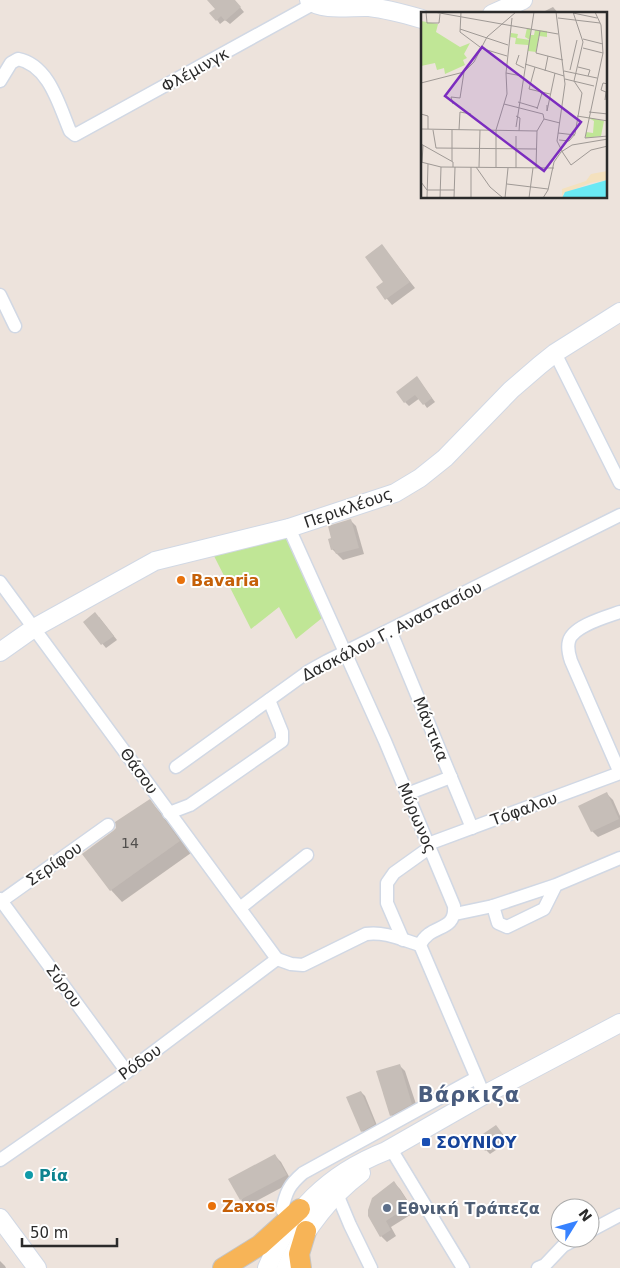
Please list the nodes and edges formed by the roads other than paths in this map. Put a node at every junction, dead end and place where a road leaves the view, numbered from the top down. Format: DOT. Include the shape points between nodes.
graph roads {
  1 [pos="523,0"];
  2 [pos="311,2"];
  3 [pos="496,12"];
  4 [pos="421,18"];
  5 [pos="0,81"];
  6 [pos="0,294"];
  7 [pos="620,312"];
  8 [pos="15,326"];
  9 [pos="555,353"];
  10 [pos="620,482"];
  11 [pos="620,515"];
  12 [pos="289,528"];
  13 [pos="0,582"];
  14 [pos="620,612"];
  15 [pos="34,628"];
  16 [pos="390,630"];
  17 [pos="0,652"];
  18 [pos="345,652"];
  19 [pos="269,700"];
  20 [pos="176,767"];
  21 [pos="620,773"];
  22 [pos="451,777"];
  23 [pos="407,794"];
  24 [pos="170,813"];
  25 [pos="108,825"];
  26 [pos="472,828"];
  27 [pos="428,846"];
  28 [pos="307,855"];
  29 [pos="620,858"];
  30 [pos="556,885"];
  31 [pos="0,901"];
  32 [pos="493,906"];
  33 [pos="240,908"];
  34 [pos="455,914"];
  35 [pos="403,940"];
  36 [pos="420,945"];
  37 [pos="277,959"];
  38 [pos="620,1023"];
  39 [pos="127,1072"];
  40 [pos="476,1078"];
  41 [pos="484,1095"];
  42 [pos="389,1150"];
  43 [pos="0,1160"];
  44 [pos="337,1194"];
  45 [pos="291,1210"];
  46 [pos="620,1215"];
  47 [pos="0,1218"];
  48 [pos="600,1226"];
  49 [pos="306,1231"];
  50 [pos="561,1248"];
  51 [pos="37,1268"];
  52 [pos="223,1268"];
  53 [pos="266,1268"];
  54 [pos="286,1268"];
  55 [pos="301,1268"];
  56 [pos="372,1268"];
  57 [pos="463,1268"];
  58 [pos="538,1268"];
  1 -- 3 [label="street"];
  2 -- 4 [label="street, Φλέμινγκ" via="339,8 369,7"];
  2 -- 5 [label="street, Φλέμινγκ" via="175,82 75,135 70,131 47,80 27,61 18,59 10,63"];
  6 -- 8 [label="street"];
  7 -- 9 [label="street, Περικλέους"];
  9 -- 10 [label="street"];
  9 -- 12 [label="street, Περικλέους" via="511,390 445,458 420,478 395,493"];
  11 -- 16 [label="street, Δασκάλου Γ. Αναστασίου"];
  12 -- 15 [label="street, Περικλέους" via="155,561"];
  12 -- 18 [label="street, Μύρωνος"];
  13 -- 15 [label="street, Θάσου"];
  14 -- 21 [label="street" via="577,630 568,647 571,661"];
  15 -- 17 [label="street, Περικλέους"];
  15 -- 24 [label="street, Θάσου"];
  16 -- 18 [label="street, Δασκάλου Γ. Αναστασίου"];
  16 -- 22 [label="street, Μάντικα"];
  18 -- 19 [label="street, Δασκάλου Γ. Αναστασίου" via="309,671"];
  18 -- 23 [label="street, Μύρωνος"];
  19 -- 20 [label="street, Δασκάλου Γ. Αναστασίου"];
  19 -- 24 [label="street" via="282,732 282,741 190,805"];
  21 -- 26 [label="street, Τόφαλου"];
  22 -- 23 [label="street"];
  22 -- 26 [label="street, Μάντικα"];
  23 -- 27 [label="street, Μύρωνος"];
  24 -- 33 [label="street, Θάσου"];
  25 -- 31 [label="street, Σερίφου"];
  26 -- 27 [label="street, Τόφαλου"];
  27 -- 34 [label="street, Μύρωνος"];
  27 -- 35 [label="street, Τόφαλου" via="394,873 387,883 387,903"];
  28 -- 33 [label="street"];
  29 -- 30 [label="street"];
  30 -- 32 [label="street"];
  30 -- 32 [label="street" via="544,910 507,927 498,923"];
  31 -- 39 [label="street, Σύρου"];
  32 -- 34 [label="street"];
  33 -- 37 [label="street, Θάσου"];
  34 -- 36 [label="street" via="450,923 432,931"];
  35 -- 36 [label="street"];
  35 -- 37 [label="street" via="366,934 302,965"];
  36 -- 40 [label="street"];
  37 -- 39 [label="street, Ρόδου"];
  38 -- 41 [label="street"];
  39 -- 43 [label="street, Ρόδου"];
  40 -- 41 [label="street"];
  40 -- 45 [label="street" via="295,1180 286,1192"];
  41 -- 42 [label="street"];
  42 -- 44 [label="street"];
  42 -- 45 [label="street" via="337,1178"];
  42 -- 57 [label="street"];
  44 -- 49 [label="street"];
  44 -- 56 [label="street"];
  45 -- 52 [label="main road" via="260,1245"];
  45 -- 53 [label="street" via="283,1236"];
  46 -- 48 [label="street"];
  47 -- 51 [label="street"];
  49 -- 54 [label="street"];
  49 -- 55 [label="main road" via="299,1254"];
  50 -- 58 [label="street"];
}
